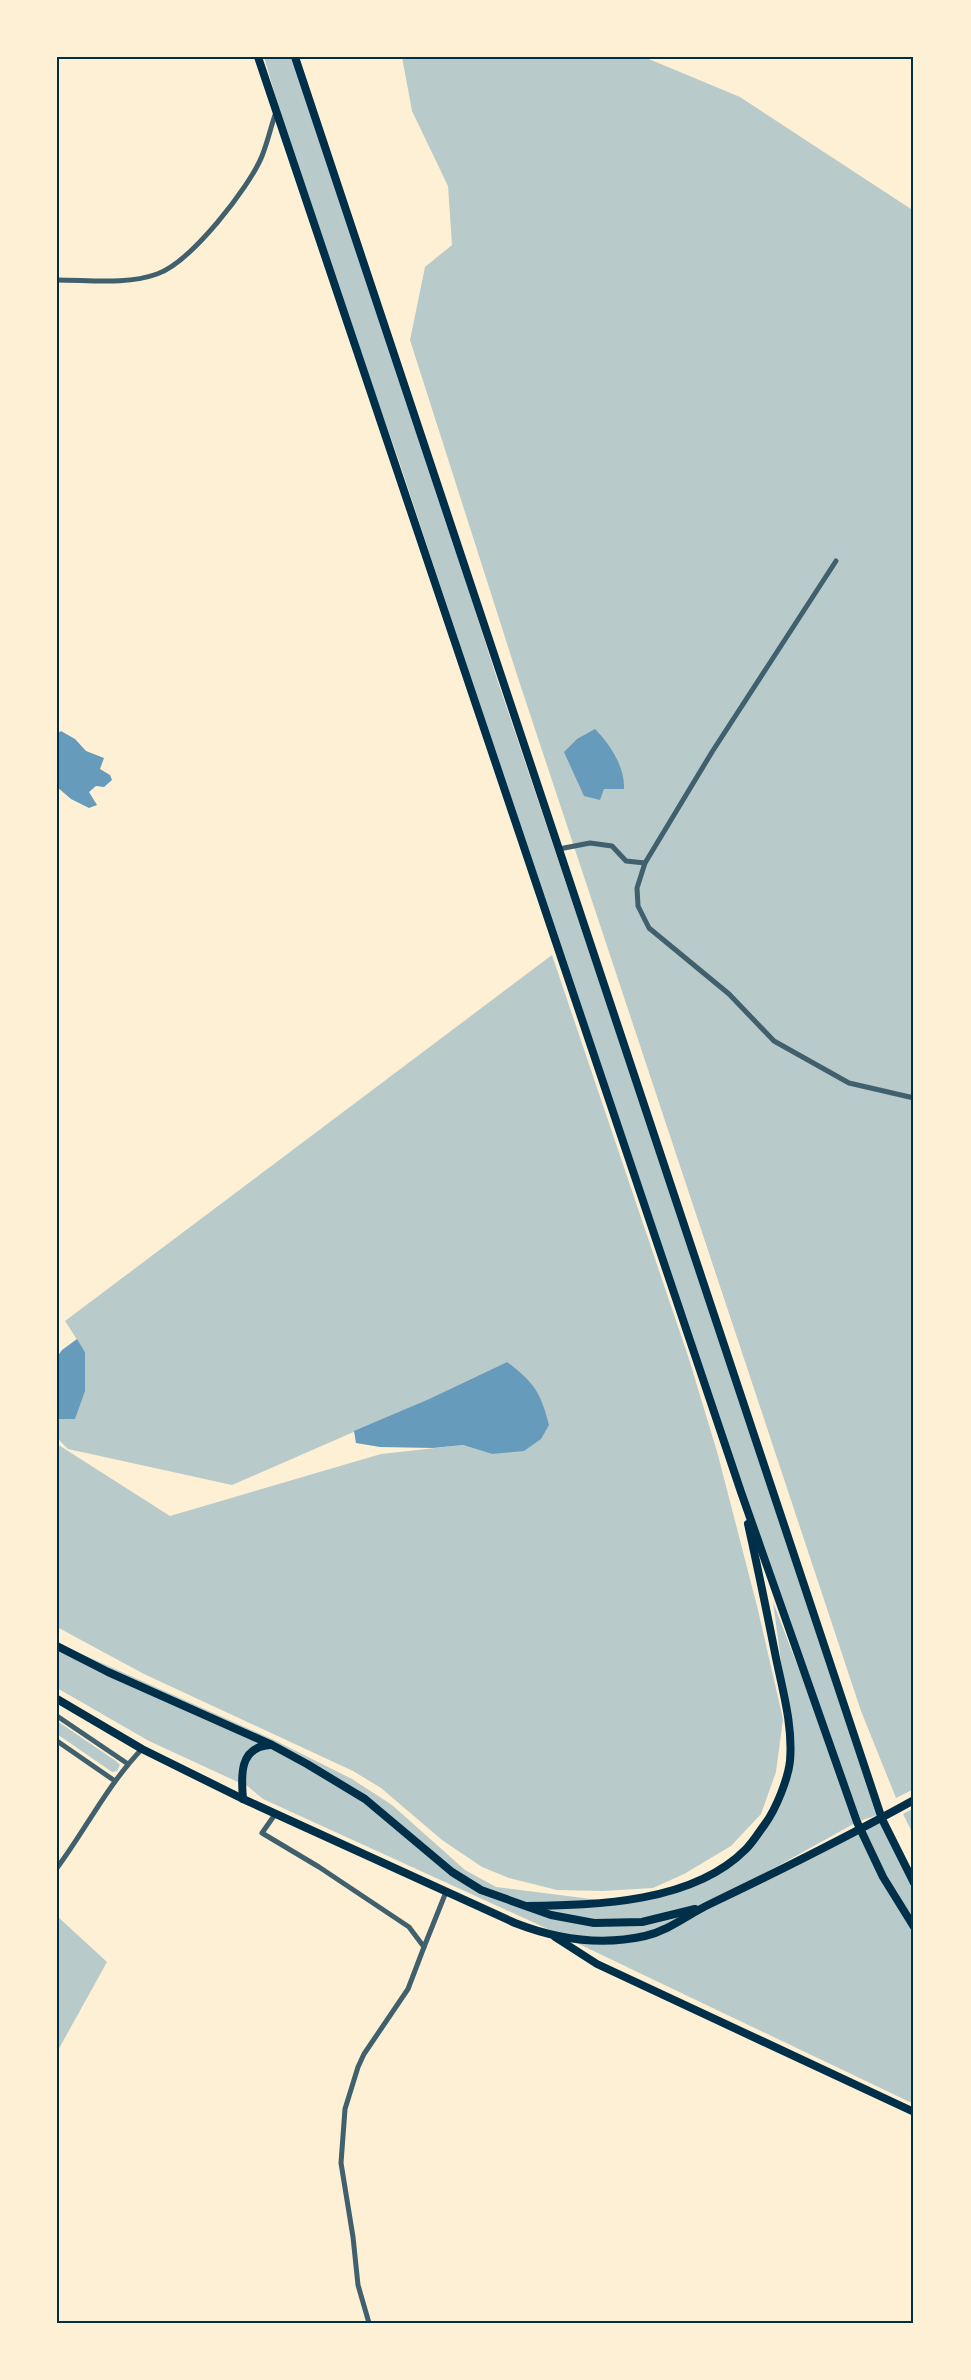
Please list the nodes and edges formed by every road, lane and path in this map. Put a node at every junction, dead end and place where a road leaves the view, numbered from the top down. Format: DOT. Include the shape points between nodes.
graph roads {
  1 [pos="258,57"];
  2 [pos="295,57"];
  3 [pos="276,111"];
  4 [pos="57,280"];
  5 [pos="836,561"];
  6 [pos="559,849"];
  7 [pos="645,863"];
  8 [pos="914,1098"];
  9 [pos="741,1492"];
  10 [pos="57,1646"];
  11 [pos="58,1702"];
  12 [pos="57,1716"];
  13 [pos="57,1741"];
  14 [pos="272,1745"];
  15 [pos="142,1749"];
  16 [pos="128,1764"];
  17 [pos="115,1781"];
  18 [pos="243,1799"];
  19 [pos="914,1800"];
  20 [pos="276,1814"];
  21 [pos="57,1868"];
  22 [pos="914,1883"];
  23 [pos="446,1892"];
  24 [pos="527,1906"];
  25 [pos="702,1908"];
  26 [pos="914,1927"];
  27 [pos="555,1937"];
  28 [pos="424,1947"];
  29 [pos="914,2112"];
  30 [pos="369,2323"];
  1 -- 3 [label="highway"];
  2 -- 6 [label="highway"];
  3 -- 4 [label="street" via="262,157 243,190 184,257 159,274 142,278"];
  3 -- 9 [label="highway"];
  5 -- 7 [label="street"];
  6 -- 7 [label="street" via="590,843 612,846 626,861"];
  6 -- 22 [label="highway" via="882,1819"];
  7 -- 8 [label="street" via="637,888 638,906 649,928 729,994 774,1041 849,1083"];
  9 -- 24 [label="highway" via="789,1720 790,1763 773,1811 734,1859 680,1887 624,1900"];
  9 -- 26 [label="highway" via="857,1822 883,1877"];
  10 -- 14 [label="main road"];
  11 -- 15 [label="main road"];
  12 -- 16 [label="street"];
  13 -- 17 [label="street"];
  14 -- 18 [label="main road" via="255,1750 245,1761 241,1775"];
  14 -- 24 [label="main road" via="365,1799 452,1872 481,1890"];
  15 -- 16 [label="street"];
  15 -- 18 [label="main road"];
  16 -- 17 [label="street"];
  17 -- 21 [label="street"];
  18 -- 20 [label="main road"];
  19 -- 25 [label="main road" via="837,1843"];
  20 -- 23 [label="main road"];
  20 -- 28 [label="street" via="262,1833 410,1927"];
  23 -- 27 [label="main road"];
  23 -- 28 [label="street"];
  24 -- 25 [label="main road" via="572,1920 617,1923 642,1922"];
  25 -- 27 [label="main road" via="665,1930 644,1936 621,1940"];
  27 -- 29 [label="highway" via="597,1964"];
  28 -- 30 [label="street" via="408,1989 364,2054 345,2109 341,2163 358,2285"];
}
